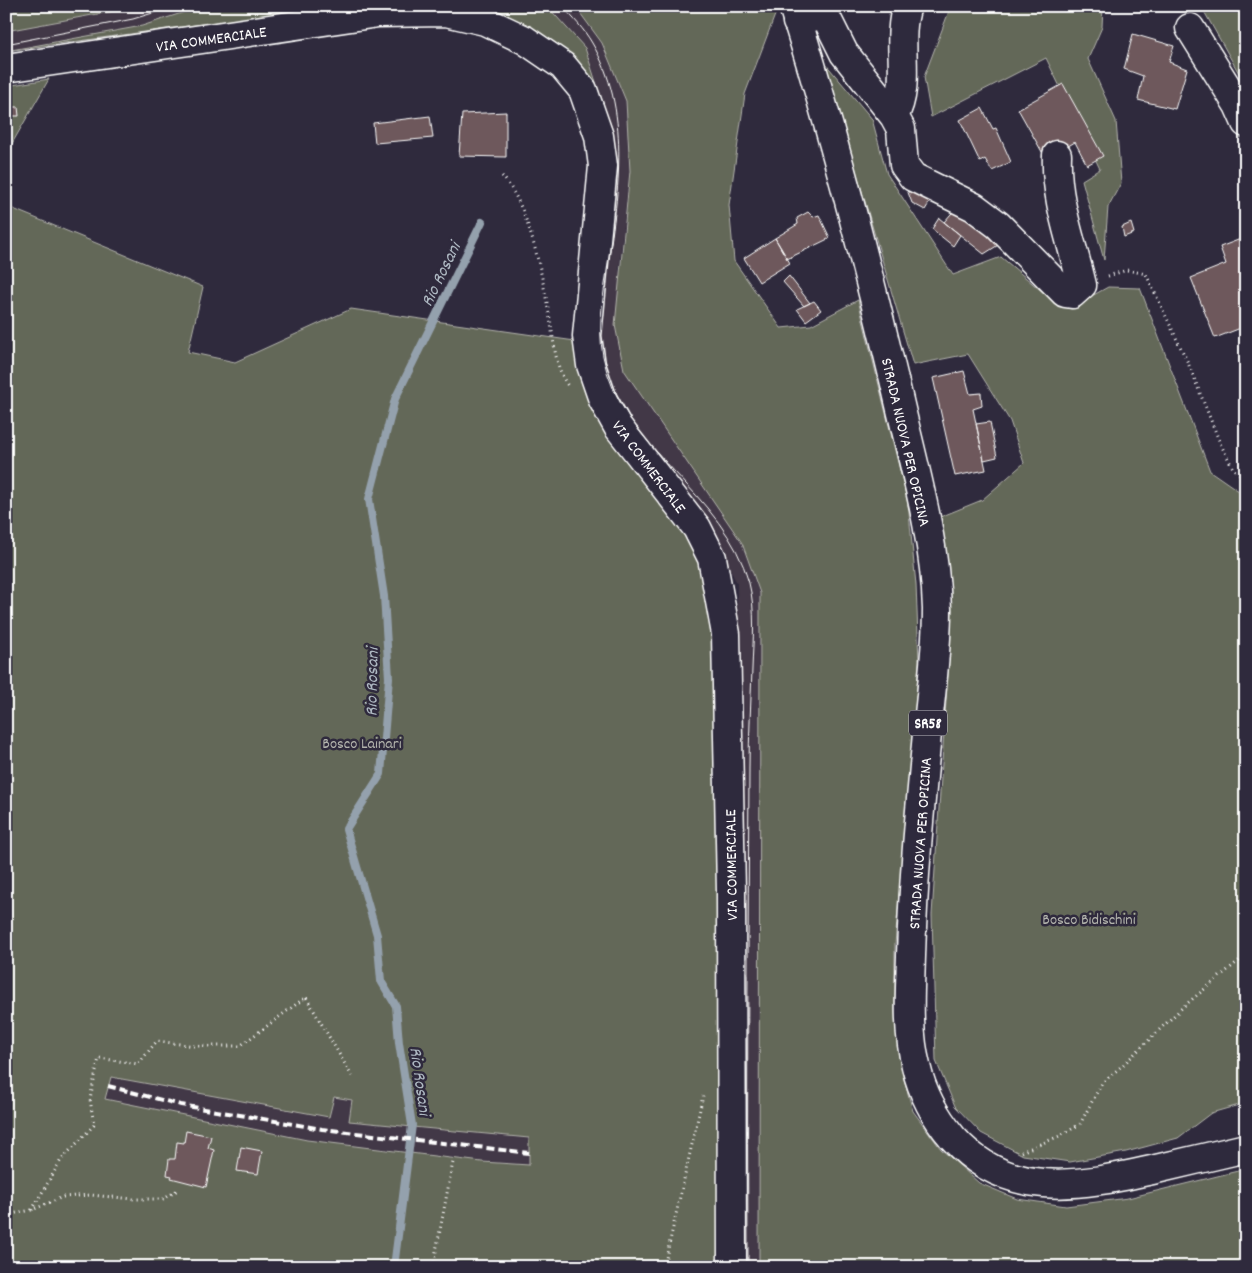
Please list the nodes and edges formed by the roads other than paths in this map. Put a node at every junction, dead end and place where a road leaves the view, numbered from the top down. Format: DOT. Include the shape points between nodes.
graph roads {
  1 [pos="907,6"];
  2 [pos="795,14"];
  3 [pos="1190,28"];
  4 [pos="6,68"];
  5 [pos="894,116"];
  6 [pos="1246,123"];
  7 [pos="1057,155"];
  8 [pos="1246,1148"];
  9 [pos="732,1267"];
  1 -- 5 [label="street" via="902,38 900,105"];
  2 -- 5 [label="street" via="819,15 827,19 854,68"];
  2 -- 8 [label="street, STRADA NUOVA PER OPICINA / SR58" via="853,216 913,462 933,560 936,652 912,919 910,1012 913,1049 924,1094 937,1118 973,1156 996,1170 1025,1181 1061,1185 1093,1183"];
  3 -- 6 [label="street"];
  4 -- 9 [label="street, VIA COMMERCIALE" via="378,13 446,12 485,22 525,40 563,66 583,90 599,136 602,166 587,336 591,366 603,400 618,427 697,528 712,558 726,634"];
  5 -- 7 [label="street" via="900,129 904,165 913,177 966,203 990,219 1065,293 1072,294 1082,285 1071,250 1056,177"];
}
